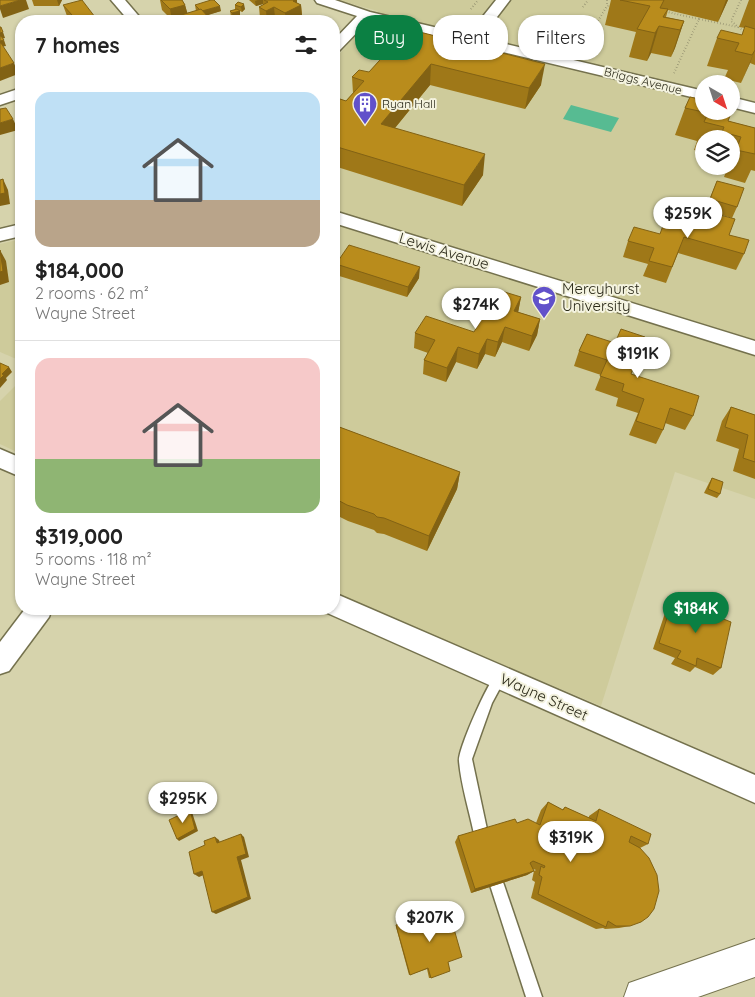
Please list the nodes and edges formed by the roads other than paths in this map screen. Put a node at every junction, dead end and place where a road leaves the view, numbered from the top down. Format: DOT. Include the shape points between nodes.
graph roads {
  1 [pos="118,0"];
  2 [pos="322,0"];
  3 [pos="502,0"];
  4 [pos="131,15"];
  5 [pos="366,15"];
  6 [pos="491,15"];
  7 [pos="355,26"];
  8 [pos="340,42"];
  9 [pos="508,49"];
  10 [pos="695,94"];
  11 [pos="15,95"];
  12 [pos="0,100"];
  13 [pos="740,104"];
  14 [pos="755,108"];
  15 [pos="340,219"];
  16 [pos="15,231"];
  17 [pos="0,235"];
  18 [pos="755,348"];
  19 [pos="0,458"];
  20 [pos="15,465"];
  21 [pos="340,607"];
  22 [pos="35,615"];
  23 [pos="0,662"];
  24 [pos="500,677"];
  25 [pos="755,789"];
  26 [pos="481,834"];
  27 [pos="497,885"];
  28 [pos="755,958"];
  29 [pos="534,997"];
  30 [pos="643,997"];
  1 -- 4 [label="street"];
  2 -- 5 [label="street, Briggs Avenue"];
  3 -- 6 [label="street"];
  7 -- 8 [label="street"];
  9 -- 10 [label="street, Briggs Avenue"];
  11 -- 12 [label="street"];
  13 -- 14 [label="street"];
  15 -- 18 [label="street, Lewis Avenue"];
  16 -- 17 [label="street"];
  19 -- 20 [label="street"];
  21 -- 24 [label="street, Wayne Street"];
  22 -- 23 [label="street"];
  24 -- 25 [label="street, Wayne Street"];
  24 -- 26 [label="lane" via="487,700 465,759"];
  27 -- 29 [label="lane"];
  28 -- 30 [label="main road"];
}
